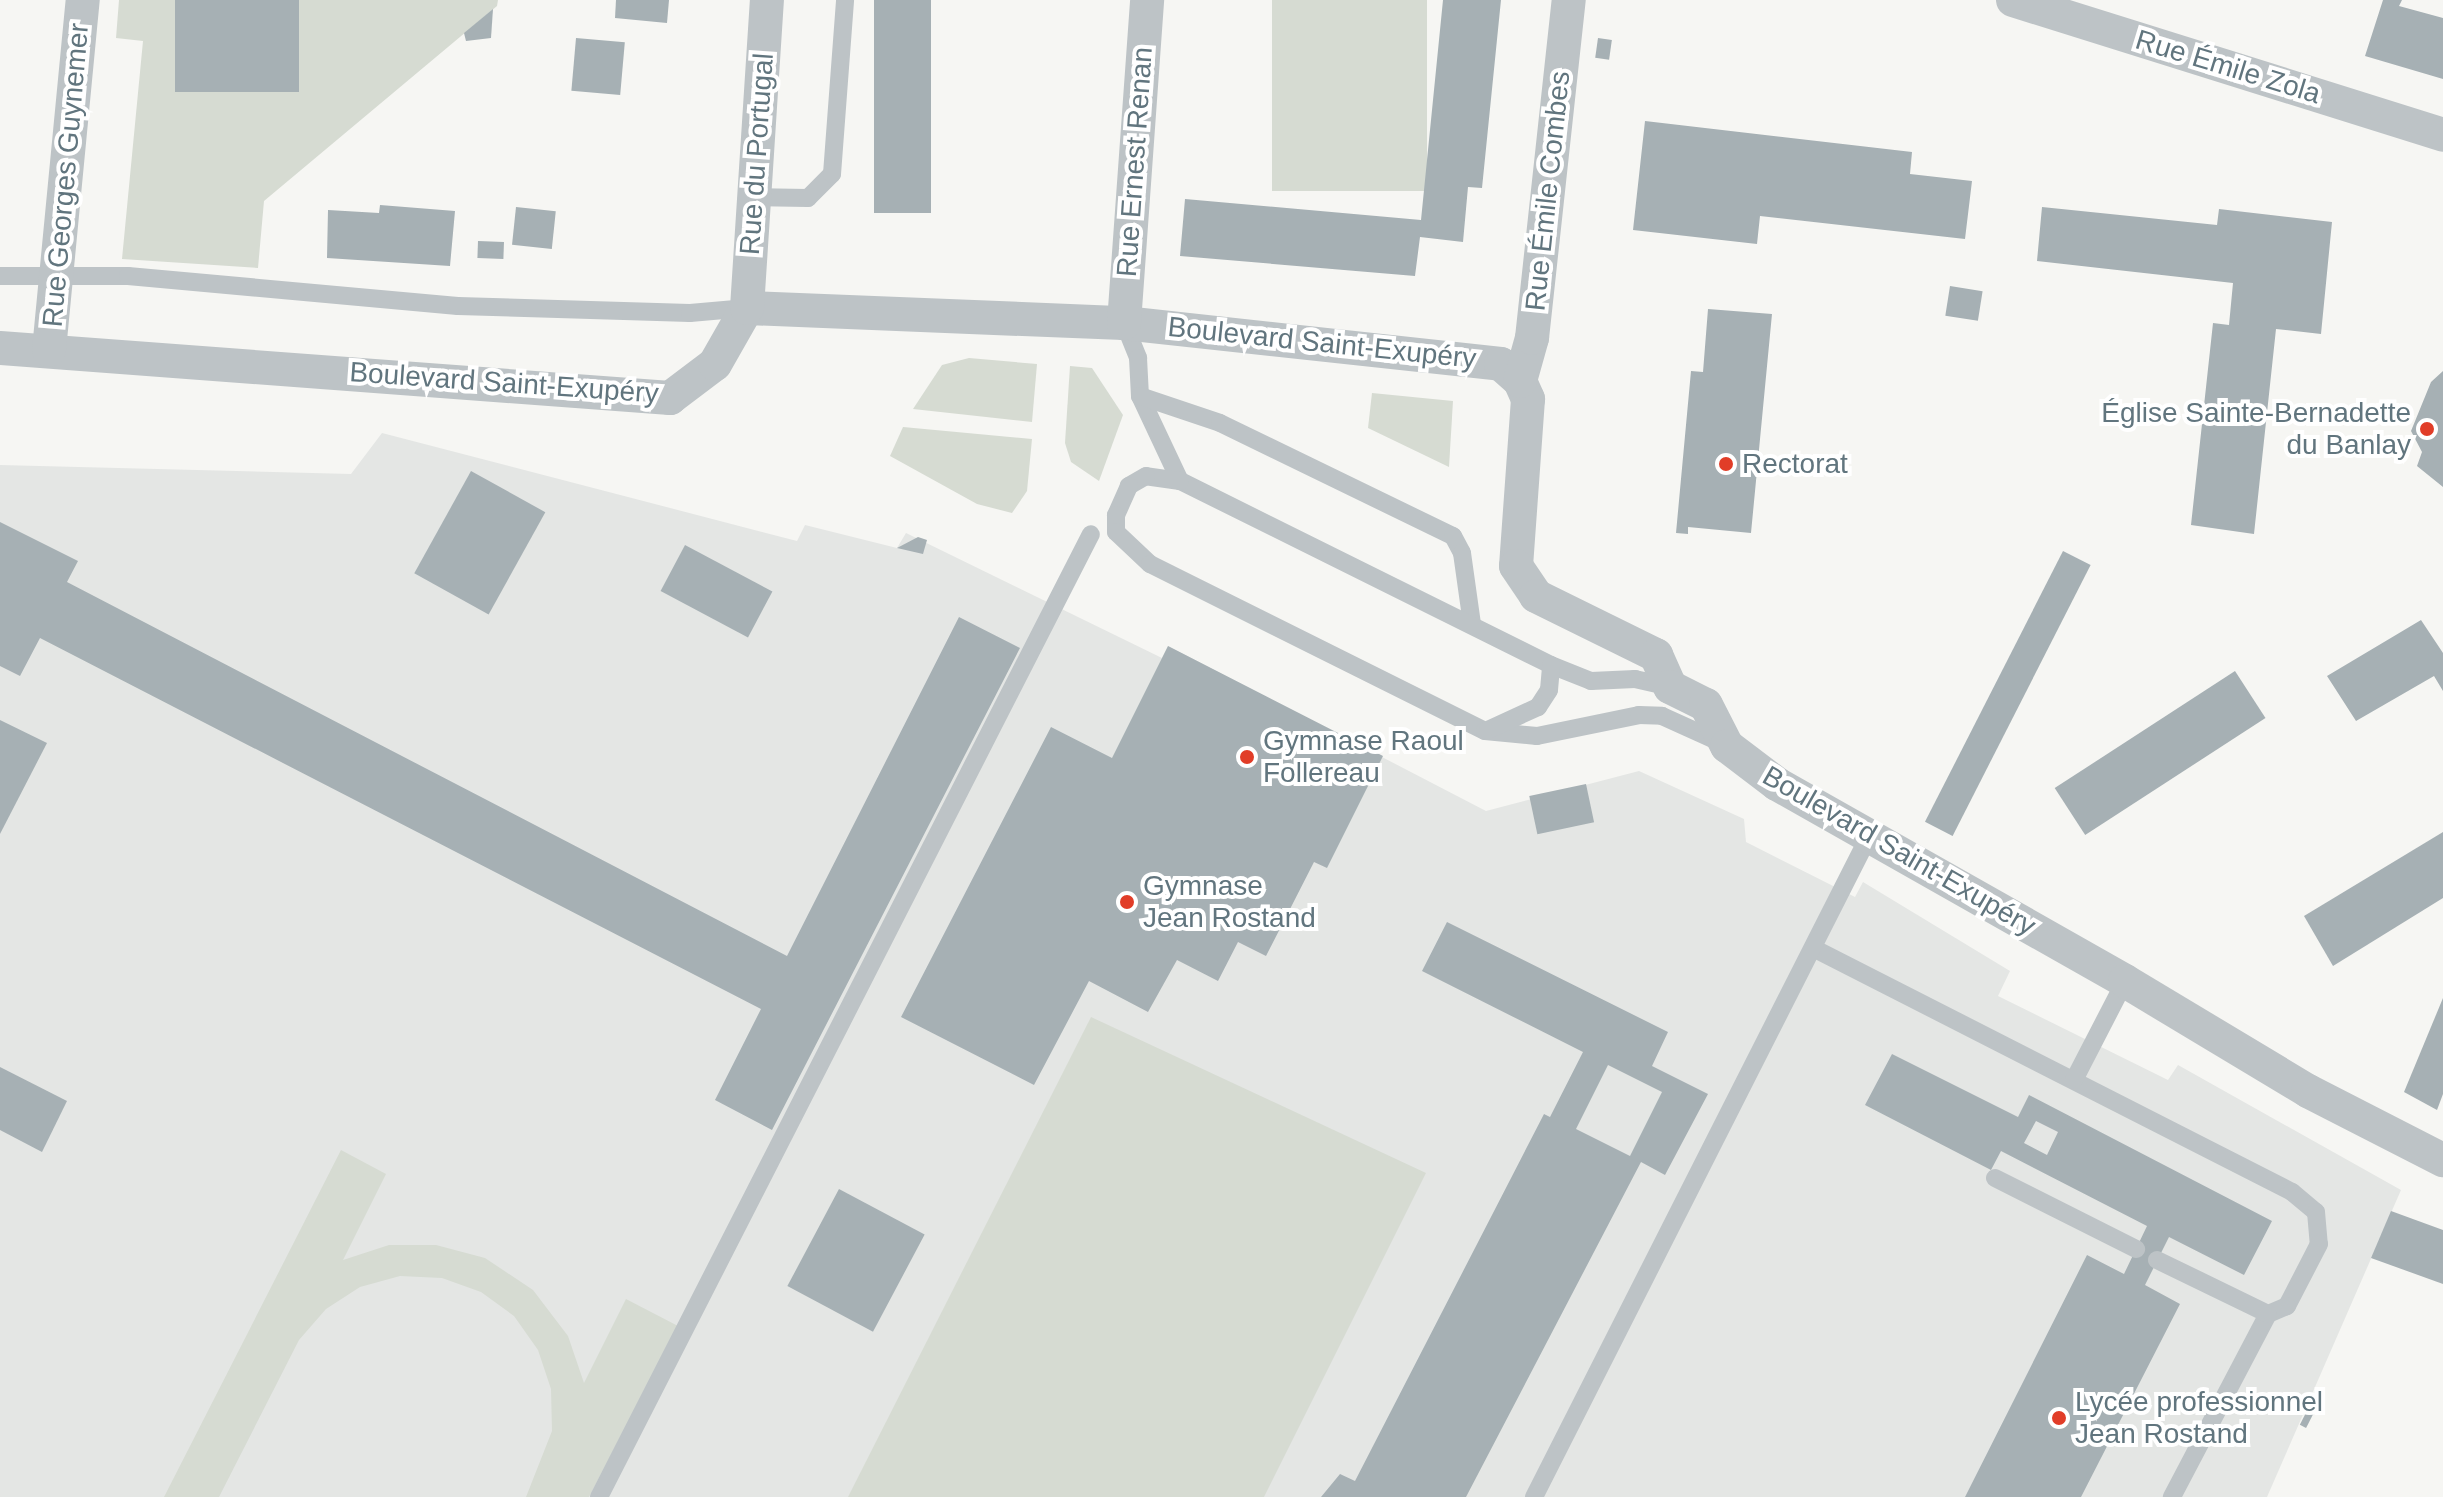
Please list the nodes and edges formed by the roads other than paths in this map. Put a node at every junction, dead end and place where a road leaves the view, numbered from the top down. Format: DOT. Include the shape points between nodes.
graph roads {
  1 [pos="83,0"];
  2 [pos="767,0"];
  3 [pos="845,0"];
  4 [pos="1147,0"];
  5 [pos="1569,0"];
  6 [pos="2013,0"];
  7 [pos="2443,135"];
  8 [pos="754,197"];
  9 [pos="0,276"];
  10 [pos="60,277"];
  11 [pos="747,308"];
  12 [pos="1124,323"];
  13 [pos="0,348"];
  14 [pos="49,350"];
  15 [pos="1520,381"];
  16 [pos="1140,396"];
  17 [pos="1180,481"];
  18 [pos="1091,534"];
  19 [pos="1472,624"];
  20 [pos="1551,665"];
  21 [pos="1670,687"];
  22 [pos="1485,731"];
  23 [pos="1727,746"];
  24 [pos="1870,834"];
  25 [pos="1813,948"];
  26 [pos="2125,981"];
  27 [pos="2074,1080"];
  28 [pos="2443,1160"];
  29 [pos="1995,1178"];
  30 [pos="2136,1249"];
  31 [pos="2157,1260"];
  32 [pos="2268,1314"];
  33 [pos="599,1497"];
  34 [pos="1534,1497"];
  35 [pos="2172,1497"];
  1 -- 10 [label="street, Rue Georges Guynemer"];
  2 -- 8 [label="street, Rue du Portugal"];
  3 -- 8 [label="lane" via="832,174 808,198"];
  4 -- 12 [label="street, Rue Ernest Renan"];
  5 -- 15 [label="street, Rue Émile Combes" via="1532,338"];
  6 -- 7 [label="street, Rue Émile Zola"];
  8 -- 11 [label="street, Rue du Portugal"];
  9 -- 10 [label="lane"];
  10 -- 11 [label="lane" via="128,276 458,306 690,313"];
  10 -- 14 [label="street, Rue Georges Guynemer"];
  11 -- 12 [label="street, Boulevard Saint-Exupéry"];
  11 -- 14 [label="street, Boulevard Saint-Exupéry" via="715,364 670,398"];
  12 -- 15 [label="street, Boulevard Saint-Exupéry" via="1490,359"];
  12 -- 16 [label="lane" via="1138,358"];
  13 -- 14 [label="street, Boulevard Saint-Exupéry"];
  15 -- 21 [label="street" via="1528,399 1516,566 1521,580 1536,596 1656,655"];
  16 -- 17 [label="lane"];
  16 -- 19 [label="lane" via="1220,423 1453,536 1462,553"];
  17 -- 19 [label="lane"];
  17 -- 22 [label="lane" via="1146,476 1129,486 1116,515 1116,532 1150,564"];
  18 -- 33 [label="lane"];
  19 -- 20 [label="lane"];
  20 -- 21 [label="lane" via="1591,681 1635,679"];
  20 -- 22 [label="lane" via="1549,690 1538,707"];
  21 -- 23 [label="street, Boulevard Saint-Exupéry" via="1706,705"];
  22 -- 23 [label="lane" via="1537,736 1639,715 1662,716"];
  23 -- 24 [label="street, Boulevard Saint-Exupéry" via="1777,784"];
  24 -- 25 [label="lane"];
  24 -- 26 [label="street, Boulevard Saint-Exupéry"];
  25 -- 27 [label="lane"];
  25 -- 34 [label="lane"];
  26 -- 27 [label="lane"];
  26 -- 28 [label="street, Boulevard Saint-Exupéry" via="2308,1091"];
  27 -- 32 [label="lane" via="2292,1192 2316,1212 2319,1244 2287,1306"];
  29 -- 30 [label="lane"];
  31 -- 32 [label="lane"];
  32 -- 35 [label="lane"];
}
